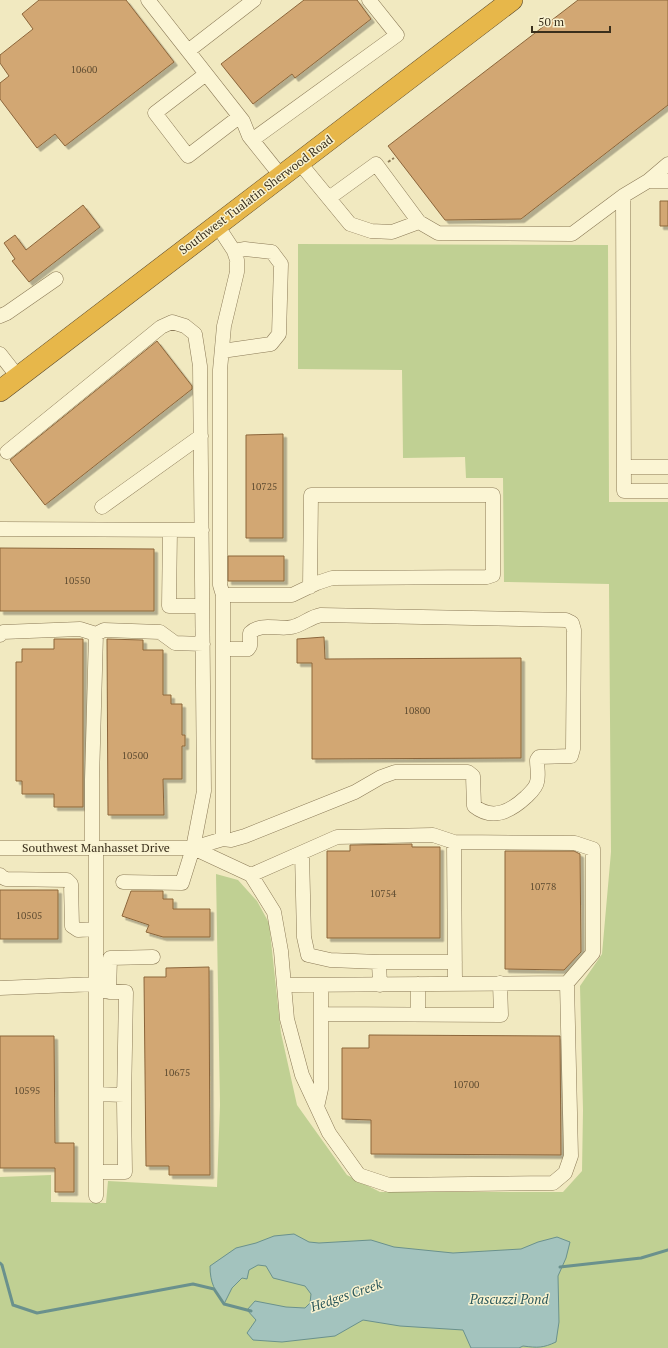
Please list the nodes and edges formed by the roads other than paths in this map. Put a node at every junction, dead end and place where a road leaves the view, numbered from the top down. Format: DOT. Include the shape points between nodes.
graph roads {
  1 [pos="148,0"];
  2 [pos="254,0"];
  3 [pos="369,0"];
  4 [pos="512,0"];
  5 [pos="188,51"];
  6 [pos="206,74"];
  7 [pos="239,117"];
  8 [pos="252,140"];
  9 [pos="299,162"];
  10 [pos="668,164"];
  11 [pos="281,176"];
  12 [pos="648,181"];
  13 [pos="668,181"];
  14 [pos="623,196"];
  15 [pos="329,198"];
  16 [pos="419,222"];
  17 [pos="217,225"];
  18 [pos="234,251"];
  19 [pos="56,279"];
  20 [pos="0,316"];
  21 [pos="222,351"];
  22 [pos="0,354"];
  23 [pos="18,377"];
  24 [pos="0,391"];
  25 [pos="201,436"];
  26 [pos="7,452"];
  27 [pos="624,467"];
  28 [pos="668,467"];
  29 [pos="668,491"];
  30 [pos="102,507"];
  31 [pos="0,529"];
  32 [pos="170,530"];
  33 [pos="202,530"];
  34 [pos="310,587"];
  35 [pos="223,595"];
  36 [pos="202,606"];
  37 [pos="96,634"];
  38 [pos="0,635"];
  39 [pos="203,644"];
  40 [pos="223,649"];
  41 [pos="223,839"];
  42 [pos="454,842"];
  43 [pos="0,848"];
  44 [pos="94,848"];
  45 [pos="193,848"];
  46 [pos="302,853"];
  47 [pos="0,875"];
  48 [pos="251,875"];
  49 [pos="123,882"];
  50 [pos="96,929"];
  51 [pos="154,957"];
  52 [pos="379,962"];
  53 [pos="455,962"];
  54 [pos="567,983"];
  55 [pos="380,984"];
  56 [pos="418,984"];
  57 [pos="455,984"];
  58 [pos="500,984"];
  59 [pos="284,985"];
  60 [pos="321,985"];
  61 [pos="0,988"];
  62 [pos="100,989"];
  63 [pos="321,1014"];
  64 [pos="418,1014"];
  65 [pos="96,1094"];
  66 [pos="124,1095"];
  67 [pos="317,1107"];
  68 [pos="96,1172"];
  69 [pos="96,1196"];
  1 -- 5 [label="street"];
  2 -- 5 [label="street"];
  3 -- 8 [label="street" via="397,35"];
  4 -- 9 [label="highway, Southwest Tualatin Sherwood Road"];
  5 -- 6 [label="street"];
  6 -- 7 [label="street"];
  6 -- 7 [label="street" via="155,113 183,150 188,156"];
  7 -- 8 [label="street"];
  8 -- 11 [label="street"];
  9 -- 11 [label="highway, Southwest Tualatin Sherwood Road"];
  9 -- 15 [label="street"];
  10 -- 12 [label="street"];
  11 -- 17 [label="highway, Southwest Tualatin Sherwood Road"];
  12 -- 13 [label="street"];
  12 -- 14 [label="street"];
  14 -- 16 [label="street" via="572,234 438,233"];
  14 -- 27 [label="street"];
  15 -- 16 [label="street" via="350,224 371,230 392,232"];
  15 -- 16 [label="street" via="376,164"];
  17 -- 18 [label="street"];
  17 -- 23 [label="highway, Southwest Tualatin Sherwood Road"];
  18 -- 21 [label="street" via="237,272 224,326"];
  18 -- 21 [label="street" via="272,252 281,264 279,334 271,344"];
  19 -- 20 [label="street"];
  21 -- 35 [label="street" via="220,584"];
  22 -- 23 [label="street"];
  23 -- 24 [label="highway, Southwest Tualatin Sherwood Road"];
  25 -- 26 [label="street" via="200,366 195,334 185,326 172,322 161,327"];
  25 -- 30 [label="street"];
  25 -- 33 [label="street"];
  27 -- 28 [label="street"];
  27 -- 29 [label="street" via="624,491"];
  31 -- 32 [label="street"];
  32 -- 33 [label="street"];
  32 -- 36 [label="street" via="169,606"];
  33 -- 36 [label="street"];
  34 -- 34 [label="street" via="332,578 493,575 493,495 311,495"];
  34 -- 35 [label="street" via="292,595"];
  35 -- 40 [label="street"];
  36 -- 39 [label="street"];
  37 -- 38 [label="street" via="80,629 3,632"];
  37 -- 39 [label="street" via="104,630 160,632 175,643"];
  37 -- 44 [label="street" via="92,780"];
  39 -- 45 [label="street" via="204,790"];
  40 -- 41 [label="street"];
  40 -- 41 [label="street" via="248,649 250,634 258,627 293,627 321,615 566,620 572,623 574,630 574,749 570,756 539,757 537,783 513,808 501,813 484,813 474,806 473,776 468,772 395,772 355,792 245,836 231,840"];
  41 -- 45 [label="street"];
  42 -- 46 [label="street" via="433,836 337,837"];
  42 -- 53 [label="street"];
  42 -- 54 [label="street" via="575,843 593,849 593,953"];
  43 -- 44 [label="street, Southwest Manhasset Drive"];
  44 -- 45 [label="street, Southwest Manhasset Drive"];
  44 -- 50 [label="street"];
  45 -- 48 [label="street"];
  45 -- 49 [label="street" via="182,883"];
  46 -- 48 [label="street"];
  46 -- 52 [label="street" via="304,937 308,955 330,960"];
  47 -- 50 [label="street" via="6,879 70,881 72,926 78,930"];
  48 -- 59 [label="street" via="274,912"];
  50 -- 62 [label="street"];
  51 -- 62 [label="street" via="110,958"];
  52 -- 53 [label="street"];
  52 -- 55 [label="street"];
  53 -- 57 [label="street"];
  54 -- 58 [label="street"];
  54 -- 67 [label="street" via="571,1156 566,1173 554,1183 389,1185 359,1174 329,1133"];
  55 -- 56 [label="street"];
  55 -- 60 [label="street"];
  56 -- 57 [label="street"];
  56 -- 64 [label="street"];
  57 -- 58 [label="street"];
  58 -- 64 [label="street" via="501,1015"];
  59 -- 60 [label="street"];
  59 -- 67 [label="street" via="287,1019 302,1075"];
  60 -- 63 [label="street"];
  61 -- 62 [label="street"];
  62 -- 65 [label="street"];
  62 -- 66 [label="street" via="126,992"];
  63 -- 64 [label="street"];
  63 -- 67 [label="street" via="321,1089"];
  65 -- 66 [label="street"];
  65 -- 68 [label="street"];
  66 -- 68 [label="street" via="125,1172"];
  68 -- 69 [label="street"];
}
